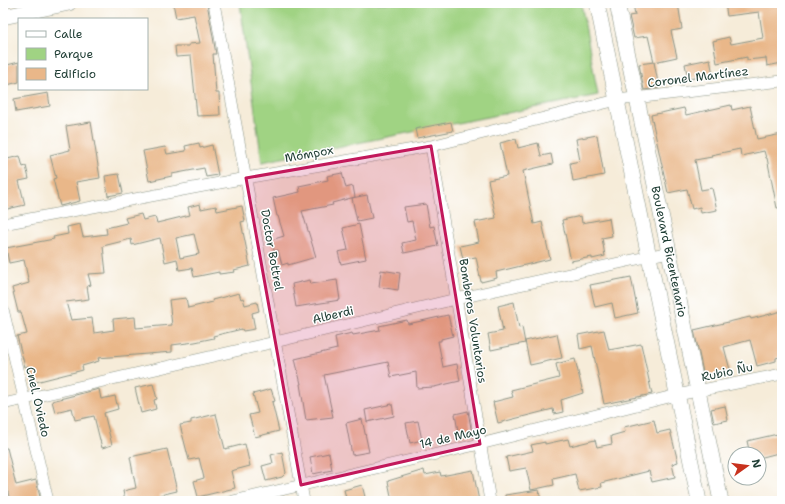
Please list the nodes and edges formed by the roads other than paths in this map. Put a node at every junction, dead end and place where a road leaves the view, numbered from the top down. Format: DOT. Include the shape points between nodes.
graph roads {
  1 [pos="69,3"];
  2 [pos="214,3"];
  3 [pos="597,3"];
  4 [pos="617,3"];
  5 [pos="3,18"];
  6 [pos="782,81"];
  7 [pos="637,97"];
  8 [pos="617,100"];
  9 [pos="431,146"];
  10 [pos="246,178"];
  11 [pos="3,224"];
  12 [pos="669,252"];
  13 [pos="649,257"];
  14 [pos="456,299"];
  15 [pos="3,309"];
  16 [pos="275,342"];
  17 [pos="782,374"];
  18 [pos="698,392"];
  19 [pos="677,395"];
  20 [pos="24,400"];
  21 [pos="3,404"];
  22 [pos="480,444"];
  23 [pos="301,485"];
  24 [pos="48,501"];
  25 [pos="233,501"];
  26 [pos="304,501"];
  27 [pos="490,501"];
  28 [pos="699,501"];
  29 [pos="721,501"];
  1 -- 5 [label="main road"];
  2 -- 10 [label="street, Doctor Bottrel"];
  3 -- 8 [label="main road, Boulevard Bicentenario"];
  4 -- 7 [label="main road, Boulevard Bicentenario"];
  6 -- 7 [label="street, Coronel Martínez"];
  7 -- 8 [label="street, Coronel Martínez"];
  7 -- 12 [label="main road, Boulevard Bicentenario"];
  8 -- 9 [label="street, Mómpox"];
  8 -- 13 [label="main road, Boulevard Bicentenario"];
  9 -- 10 [label="street, Mómpox"];
  9 -- 14 [label="street, Bomberos Voluntarios"];
  10 -- 11 [label="street, Mómpox"];
  10 -- 16 [label="street, Doctor Bottrel"];
  12 -- 13 [label="street, Alberdi"];
  12 -- 18 [label="main road, Boulevard Bicentenario"];
  13 -- 14 [label="street, Alberdi"];
  13 -- 19 [label="main road, Boulevard Bicentenario"];
  14 -- 16 [label="street, Alberdi"];
  14 -- 22 [label="street, Bomberos Voluntarios"];
  15 -- 20 [label="street, Cnel. Oviedo"];
  16 -- 20 [label="street, Alberdi"];
  16 -- 23 [label="street, Doctor Bottrel"];
  17 -- 18 [label="street, Rubio Ñu"];
  18 -- 19 [label="street, Rubio Ñu"];
  18 -- 29 [label="main road, Boulevard Bicentenario"];
  19 -- 22 [label="street, 14 de Mayo"];
  19 -- 28 [label="main road, Boulevard Bicentenario"];
  20 -- 21 [label="street, Alberdi"];
  20 -- 24 [label="street, Cnel. Oviedo"];
  22 -- 23 [label="street, 14 de Mayo"];
  22 -- 27 [label="street, Bomberos Voluntarios"];
  23 -- 25 [label="street, 14 de Mayo"];
  23 -- 26 [label="street, Doctor Bottrel"];
}
